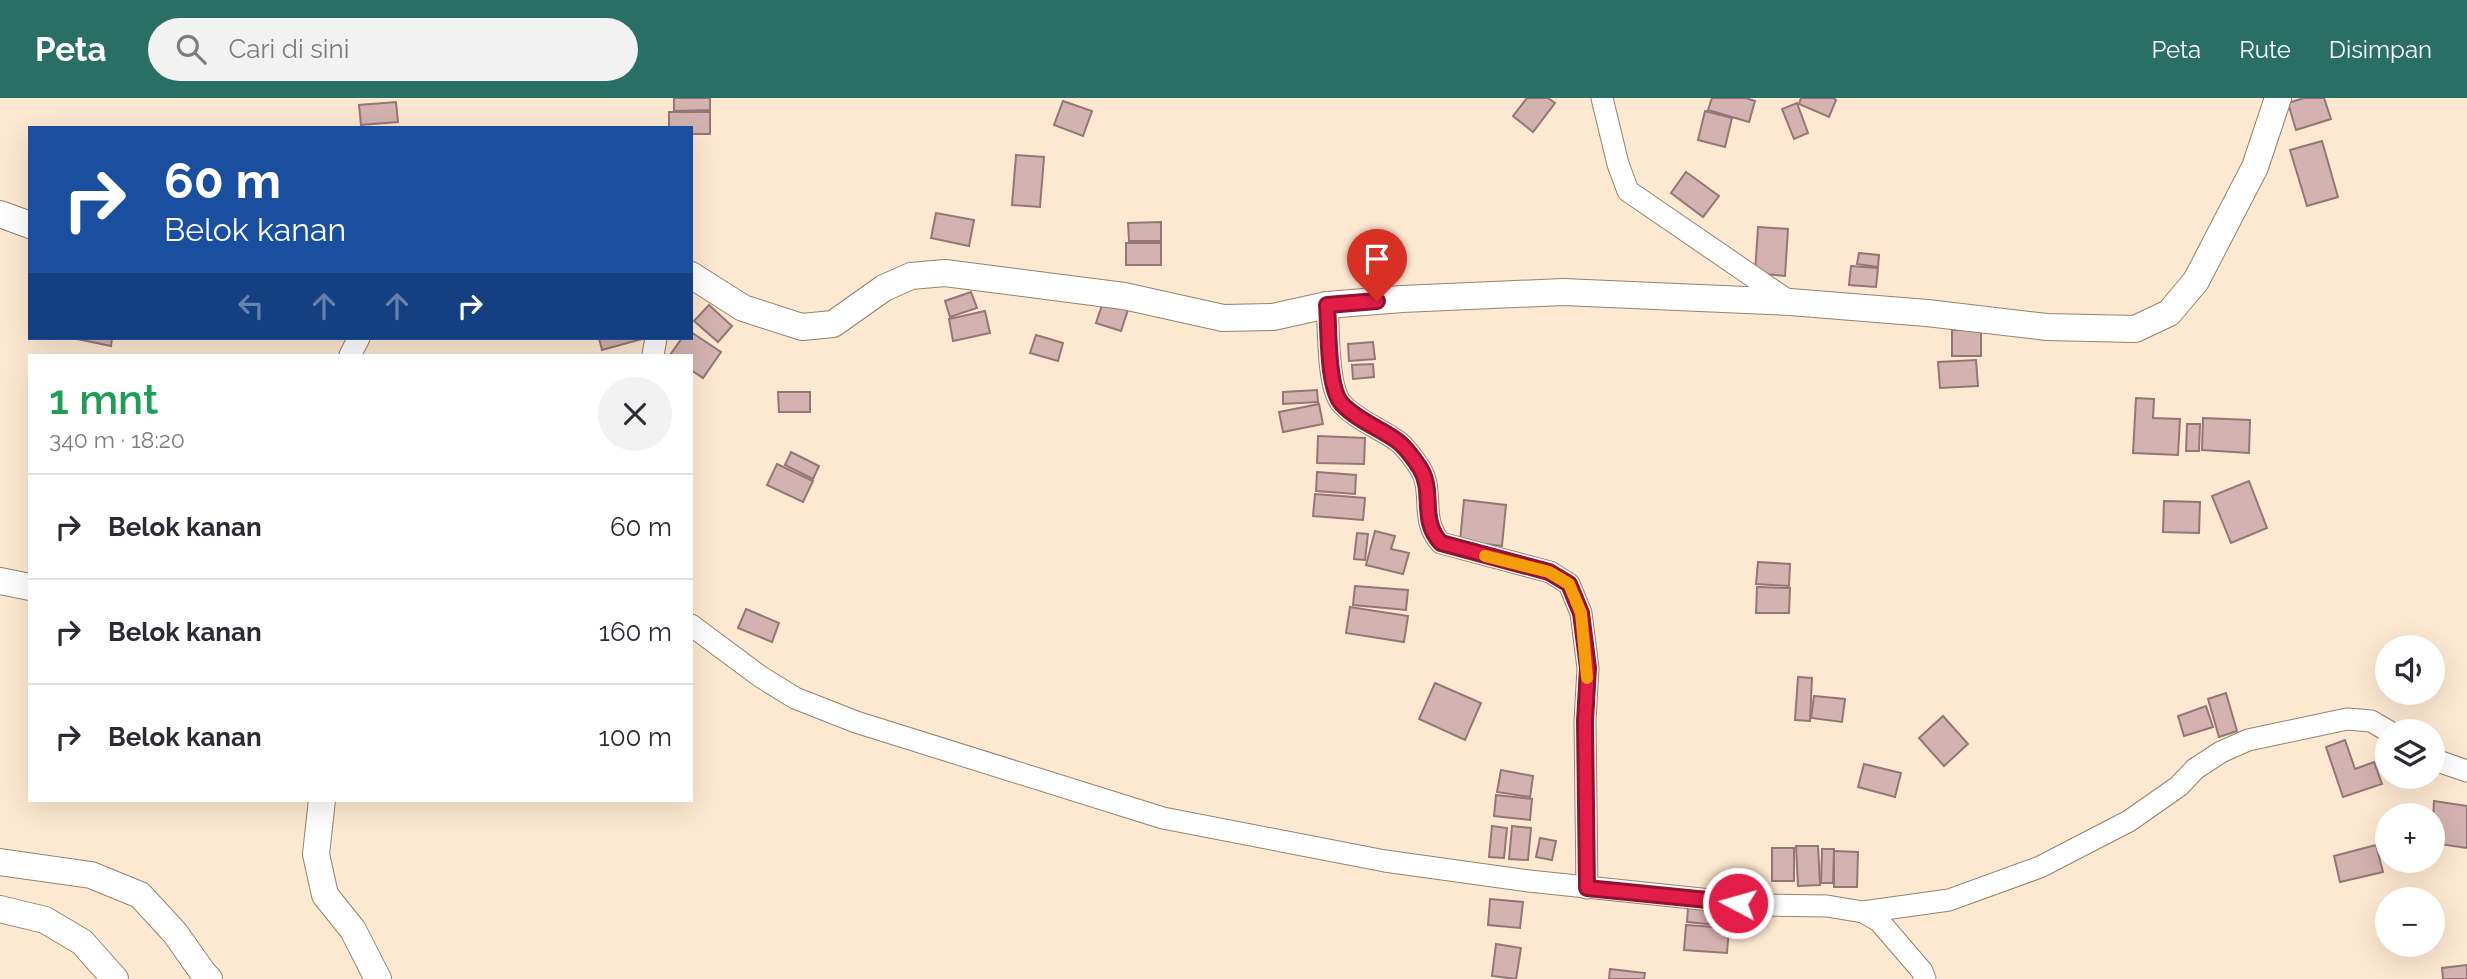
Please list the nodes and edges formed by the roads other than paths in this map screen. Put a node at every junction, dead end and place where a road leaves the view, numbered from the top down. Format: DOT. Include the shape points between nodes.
graph roads {
  1 [pos="1602,98"];
  2 [pos="2278,98"];
  3 [pos="0,214"];
  4 [pos="28,224"];
  5 [pos="693,276"];
  6 [pos="1790,302"];
  7 [pos="1327,305"];
  8 [pos="0,581"];
  9 [pos="28,587"];
  10 [pos="693,626"];
  11 [pos="2375,723"];
  12 [pos="2445,763"];
  13 [pos="2467,771"];
  14 [pos="322,802"];
  15 [pos="0,862"];
  16 [pos="1587,888"];
  17 [pos="0,909"];
  18 [pos="1863,912"];
  19 [pos="115,979"];
  20 [pos="209,979"];
  21 [pos="378,979"];
  22 [pos="1924,979"];
  1 -- 6 [label="street" via="1629,191"];
  2 -- 6 [label="street" via="2255,167 2196,281 2169,313 2135,330 2047,327"];
  3 -- 4 [label="street"];
  5 -- 7 [label="street" via="743,308 802,327 833,324 884,288 911,276 945,273 1124,296 1223,318 1273,317"];
  6 -- 7 [label="street" via="1563,292"];
  7 -- 16 [label="street" via="1333,383 1341,403 1399,441 1422,470 1432,533 1441,543 1549,572 1569,584 1581,613 1588,668"];
  8 -- 9 [label="street"];
  10 -- 16 [label="street" via="794,698 856,722 1163,818 1385,861"];
  11 -- 18 [label="street" via="2347,719 2248,740 2195,769 2129,821 2040,867 1949,900"];
  12 -- 13 [label="street"];
  14 -- 21 [label="street" via="316,854 325,895 353,930"];
  15 -- 20 [label="street" via="91,875 140,895"];
  16 -- 18 [label="street"];
  17 -- 19 [label="street" via="45,919 82,942"];
  18 -- 22 [label="street" via="1879,921"];
}
